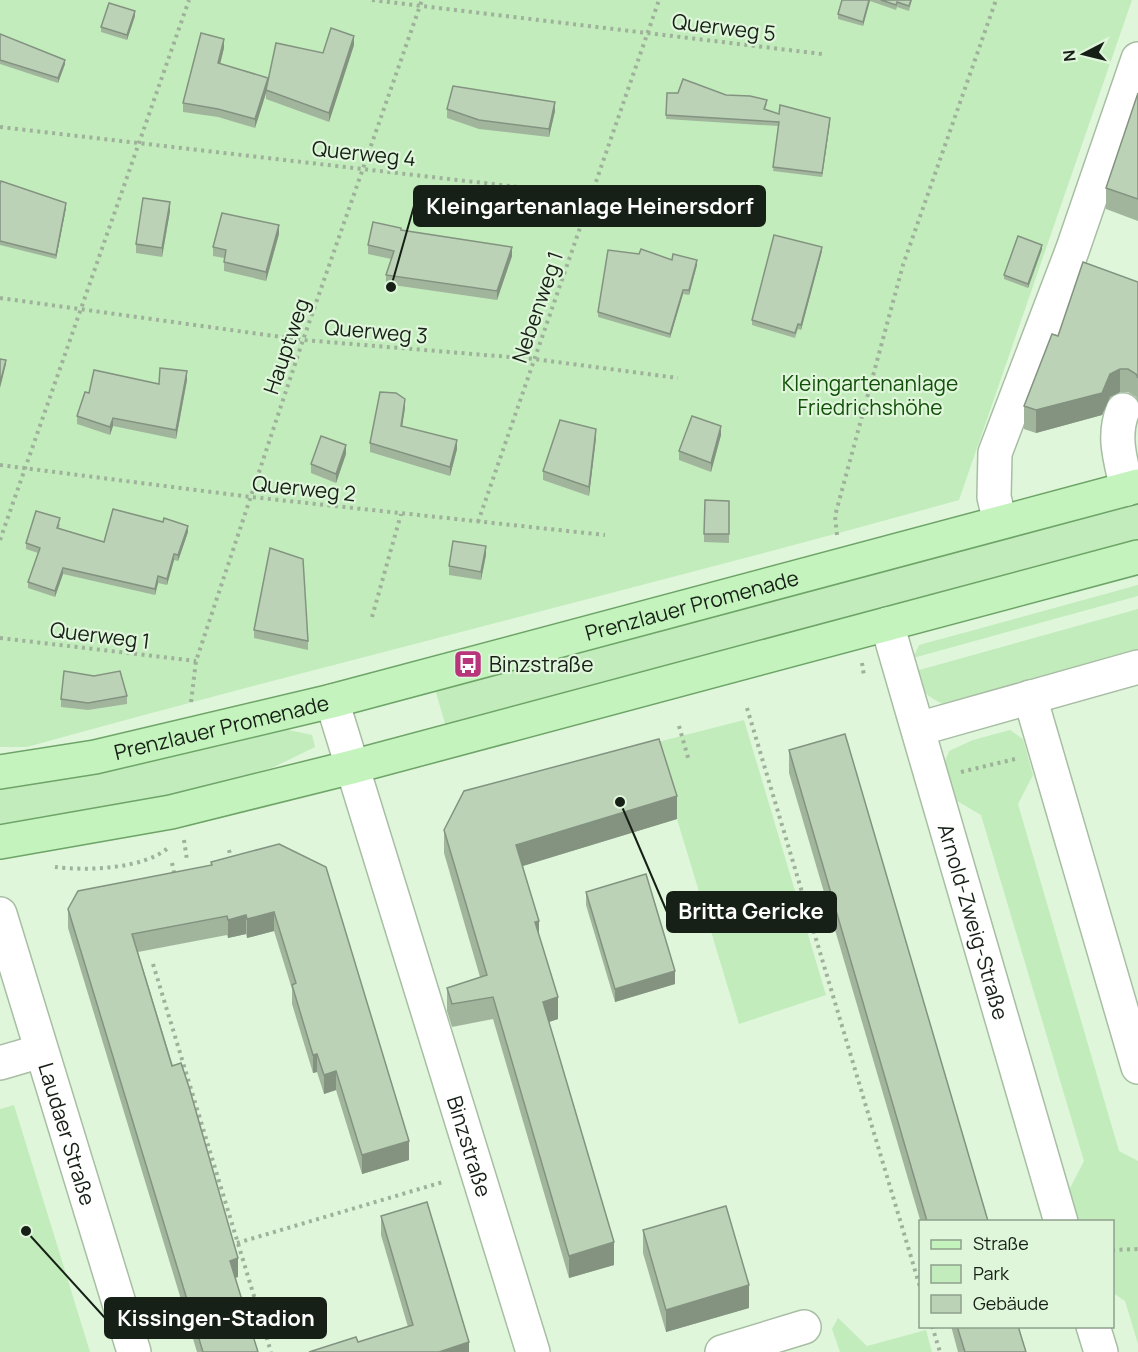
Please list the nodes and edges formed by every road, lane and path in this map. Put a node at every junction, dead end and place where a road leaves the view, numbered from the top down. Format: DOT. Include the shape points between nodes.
graph roads {
  1 [pos="189,0"];
  2 [pos="372,0"];
  3 [pos="422,0"];
  4 [pos="659,0"];
  5 [pos="996,0"];
  6 [pos="420,5"];
  7 [pos="647,33"];
  8 [pos="822,54"];
  9 [pos="1138,59"];
  10 [pos="0,127"];
  11 [pos="137,143"];
  12 [pos="363,168"];
  13 [pos="592,194"];
  14 [pos="725,211"];
  15 [pos="0,298"];
  16 [pos="80,308"];
  17 [pos="303,340"];
  18 [pos="534,359"];
  19 [pos="678,378"];
  20 [pos="1123,410"];
  21 [pos="0,465"];
  22 [pos="24,468"];
  23 [pos="1132,488"];
  24 [pos="251,497"];
  25 [pos="401,513"];
  26 [pos="478,522"];
  27 [pos="1000,522"];
  28 [pos="605,535"];
  29 [pos="837,538"];
  30 [pos="0,540"];
  31 [pos="1138,557"];
  32 [pos="372,617"];
  33 [pos="887,624"];
  34 [pos="0,638"];
  35 [pos="196,662"];
  36 [pos="1138,667"];
  37 [pos="1030,697"];
  38 [pos="332,701"];
  39 [pos="191,704"];
  40 [pos="747,708"];
  41 [pos="679,726"];
  42 [pos="918,729"];
  43 [pos="1017,758"];
  44 [pos="689,761"];
  45 [pos="352,767"];
  46 [pos="0,772"];
  47 [pos="955,773"];
  48 [pos="0,842"];
  49 [pos="229,850"];
  50 [pos="172,863"];
  51 [pos="233,866"];
  52 [pos="176,885"];
  53 [pos="0,914"];
  54 [pos="153,964"];
  55 [pos="41,1051"];
  56 [pos="0,1063"];
  57 [pos="1138,1066"];
  58 [pos="443,1182"];
  59 [pos="1062,1220"];
  60 [pos="237,1243"];
  61 [pos="1138,1249"];
  62 [pos="1114,1250"];
  63 [pos="919,1280"];
  64 [pos="804,1327"];
  65 [pos="933,1328"];
  66 [pos="1094,1328"];
  67 [pos="135,1352"];
  68 [pos="271,1352"];
  69 [pos="534,1352"];
  70 [pos="722,1352"];
  71 [pos="940,1352"];
  72 [pos="1101,1352"];
  1 -- 11 [label="path"];
  2 -- 6 [label="path, Querweg 5"];
  3 -- 6 [label="path, Hauptweg"];
  4 -- 7 [label="path, Nebenweg 1"];
  5 -- 29 [label="path" via="903,265 834,516"];
  6 -- 7 [label="path, Querweg 5"];
  6 -- 12 [label="path, Hauptweg"];
  7 -- 8 [label="path, Querweg 5"];
  7 -- 13 [label="path, Nebenweg 1"];
  9 -- 27 [label="street" via="1072,251 995,453 994,497"];
  10 -- 11 [label="path, Querweg 4"];
  11 -- 12 [label="path, Querweg 4"];
  11 -- 16 [label="path"];
  12 -- 13 [label="path, Querweg 4"];
  12 -- 17 [label="path, Hauptweg"];
  13 -- 14 [label="path, Querweg 4"];
  13 -- 18 [label="path, Nebenweg 1"];
  15 -- 16 [label="path, Querweg 3"];
  16 -- 17 [label="path, Querweg 3"];
  16 -- 22 [label="path"];
  17 -- 18 [label="path, Querweg 3"];
  17 -- 24 [label="path, Hauptweg"];
  18 -- 19 [label="path, Querweg 3"];
  18 -- 26 [label="path, Nebenweg 1"];
  20 -- 23 [label="street" via="1116,442"];
  21 -- 22 [label="path, Querweg 2"];
  22 -- 24 [label="path, Querweg 2"];
  22 -- 30 [label="path"];
  23 -- 27 [label="main road, Prenzlauer Promenade"];
  24 -- 25 [label="path, Querweg 2"];
  24 -- 35 [label="path, Hauptweg"];
  25 -- 26 [label="path, Querweg 2"];
  25 -- 32 [label="path"];
  26 -- 28 [label="path, Querweg 2"];
  27 -- 38 [label="main road, Prenzlauer Promenade"];
  31 -- 33 [label="main road"];
  33 -- 42 [label="street, Arnold-Zweig-Straße"];
  33 -- 45 [label="main road"];
  34 -- 35 [label="path, Querweg 1"];
  35 -- 39 [label="path, Hauptweg"];
  36 -- 37 [label="street"];
  37 -- 42 [label="street"];
  37 -- 57 [label="street"];
  38 -- 45 [label="street, Binzstraße"];
  38 -- 46 [label="main road, Prenzlauer Promenade" via="95,757"];
  40 -- 63 [label="path"];
  41 -- 44 [label="path"];
  42 -- 59 [label="street, Arnold-Zweig-Straße"];
  43 -- 47 [label="path"];
  45 -- 48 [label="main road" via="171,812"];
  45 -- 69 [label="street, Binzstraße"];
  49 -- 51 [label="path"];
  50 -- 52 [label="path"];
  53 -- 55 [label="street, Laudaer Straße"];
  54 -- 60 [label="path"];
  55 -- 56 [label="street"];
  55 -- 67 [label="street, Laudaer Straße"];
  58 -- 60 [label="path"];
  60 -- 68 [label="path"];
  61 -- 62 [label="path"];
  64 -- 70 [label="street"];
  65 -- 71 [label="path"];
  66 -- 72 [label="street"];
}
